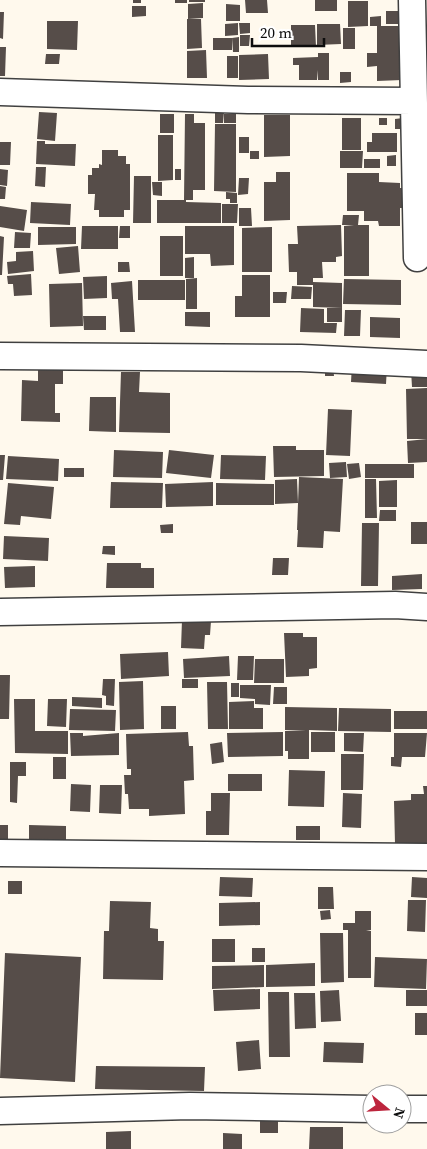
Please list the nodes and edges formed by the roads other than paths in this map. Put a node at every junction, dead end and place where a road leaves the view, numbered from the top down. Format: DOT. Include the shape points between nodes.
graph roads {
  1 [pos="412,0"];
  2 [pos="0,92"];
  3 [pos="414,101"];
  4 [pos="417,258"];
  5 [pos="0,356"];
  6 [pos="427,364"];
  7 [pos="427,607"];
  8 [pos="0,612"];
  9 [pos="0,853"];
  10 [pos="427,856"];
  11 [pos="362,1109"];
  12 [pos="412,1109"];
  13 [pos="427,1109"];
  14 [pos="0,1111"];
  1 -- 3 [label="street"];
  2 -- 3 [label="street" via="248,100"];
  3 -- 4 [label="street"];
  5 -- 6 [label="street" via="301,358"];
  7 -- 8 [label="street"];
  9 -- 10 [label="street"];
  11 -- 14 [label="street" via="190,1106"];
  12 -- 13 [label="street"];
}
